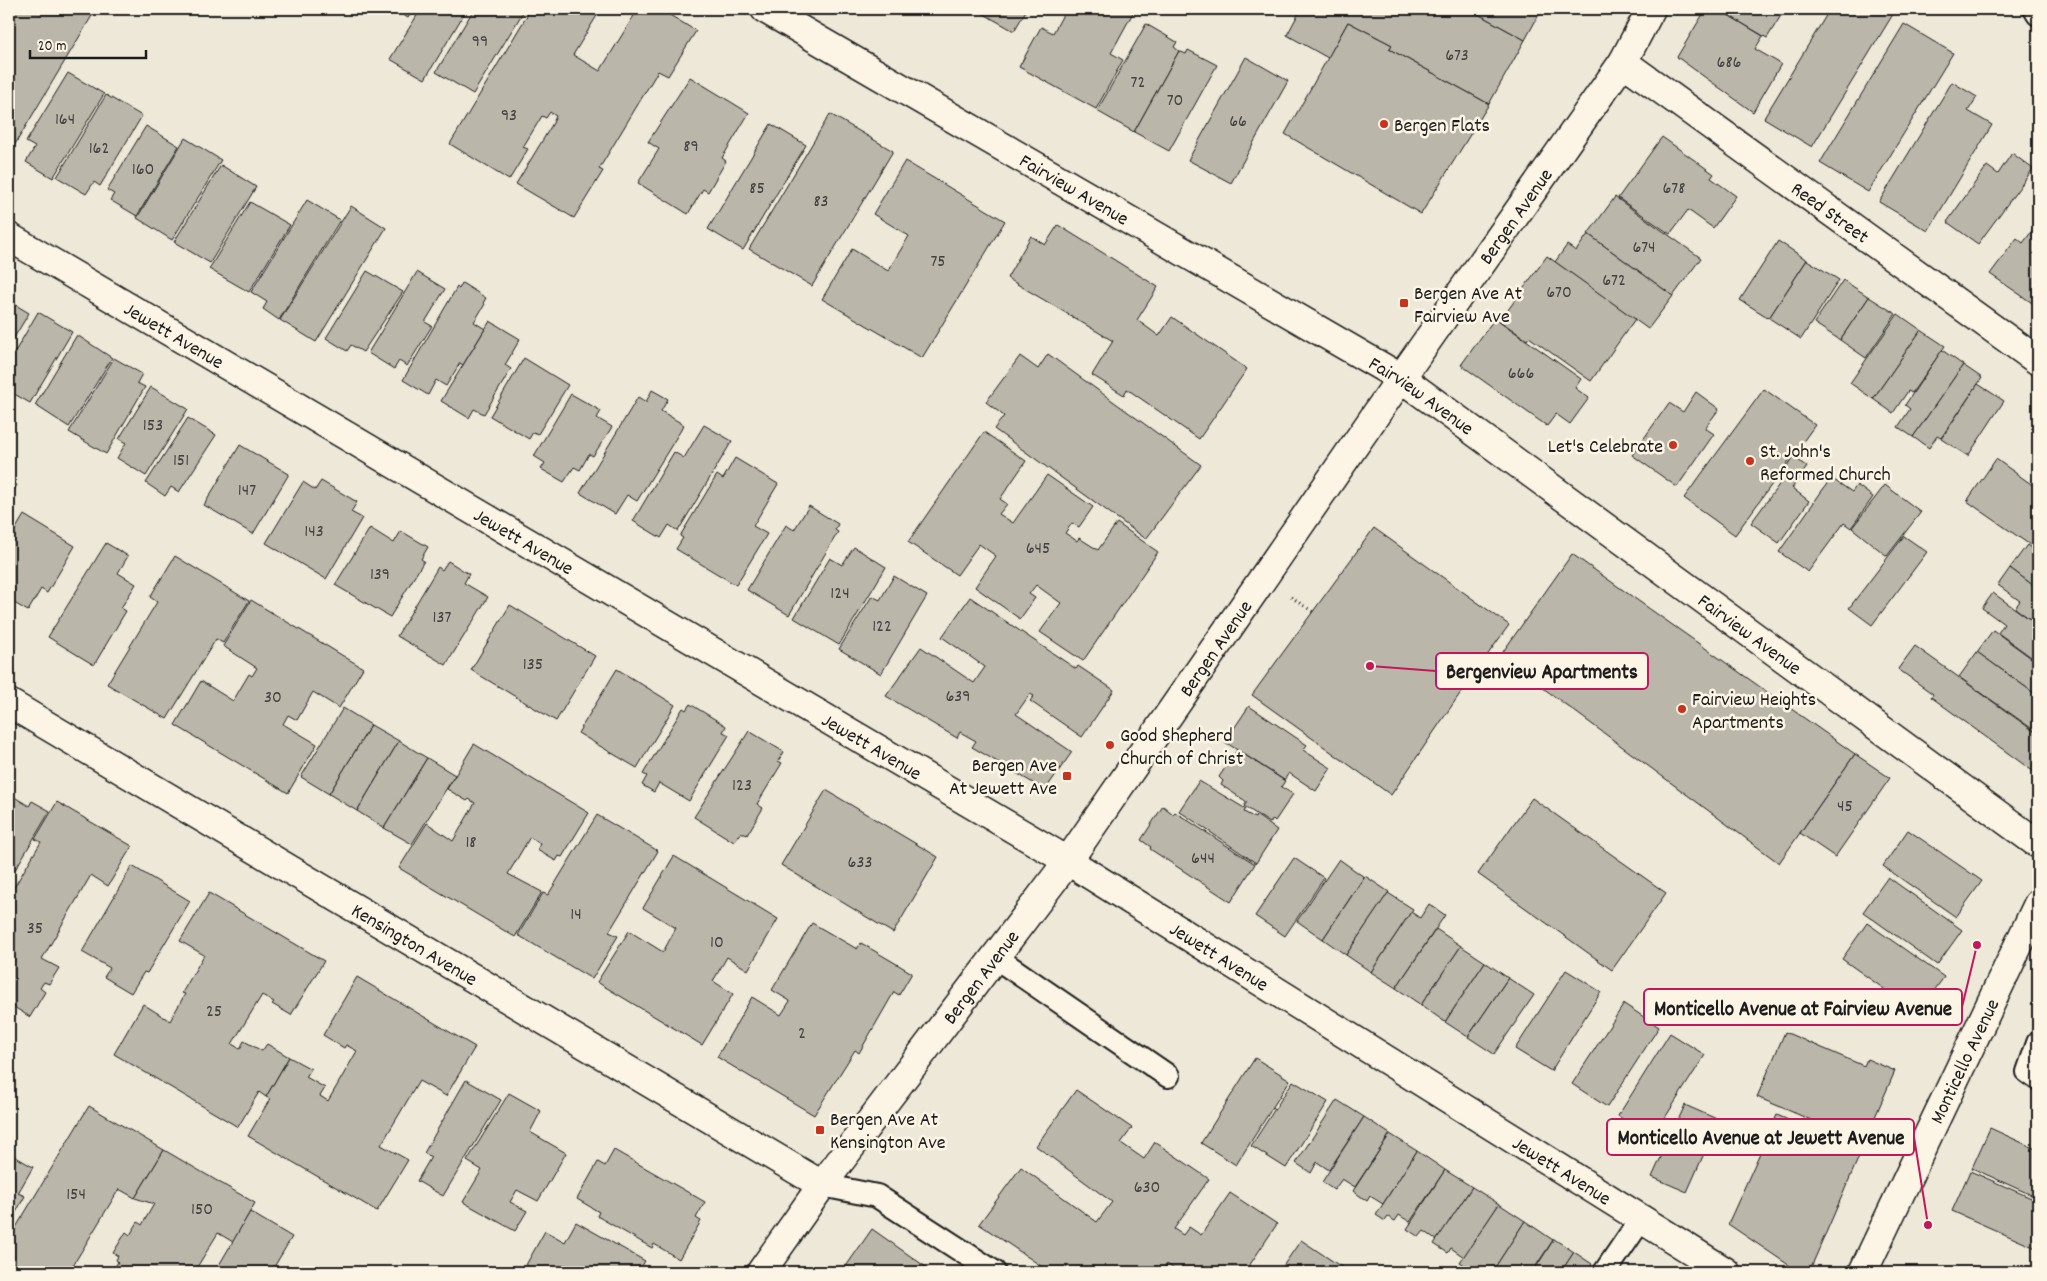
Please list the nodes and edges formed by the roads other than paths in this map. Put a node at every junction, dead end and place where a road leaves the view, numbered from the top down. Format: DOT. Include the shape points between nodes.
graph roads {
  1 [pos="765,9"];
  2 [pos="1651,9"];
  3 [pos="2035,9"];
  4 [pos="2038,14"];
  5 [pos="1623,62"];
  6 [pos="9,237"];
  7 [pos="2038,361"];
  8 [pos="1401,378"];
  9 [pos="9,703"];
  10 [pos="2038,844"];
  11 [pos="1068,861"];
  12 [pos="2038,904"];
  13 [pos="995,957"];
  14 [pos="2038,1044"];
  15 [pos="1168,1076"];
  16 [pos="2038,1079"];
  17 [pos="822,1185"];
  18 [pos="1640,1218"];
  19 [pos="761,1272"];
  20 [pos="994,1272"];
  21 [pos="1605,1272"];
  22 [pos="1726,1272"];
  23 [pos="1863,1272"];
  1 -- 8 [label="street, Fairview Avenue"];
  2 -- 5 [label="street, Bergen Avenue"];
  3 -- 4 [label="lane"];
  5 -- 7 [label="street, Reed Street"];
  5 -- 8 [label="street, Bergen Avenue"];
  6 -- 11 [label="street, Jewett Avenue"];
  8 -- 10 [label="street, Fairview Avenue"];
  8 -- 11 [label="street, Bergen Avenue"];
  9 -- 17 [label="street, Kensington Avenue"];
  11 -- 13 [label="street, Bergen Avenue"];
  11 -- 18 [label="street, Jewett Avenue"];
  12 -- 23 [label="street, Monticello Avenue"];
  13 -- 15 [label="lane"];
  13 -- 17 [label="street, Bergen Avenue"];
  14 -- 16 [label="lane" via="2028,1072"];
  17 -- 19 [label="street, Bergen Avenue"];
  17 -- 20 [label="lane" via="877,1196"];
  18 -- 21 [label="lane"];
  18 -- 22 [label="street, Jewett Avenue"];
}
